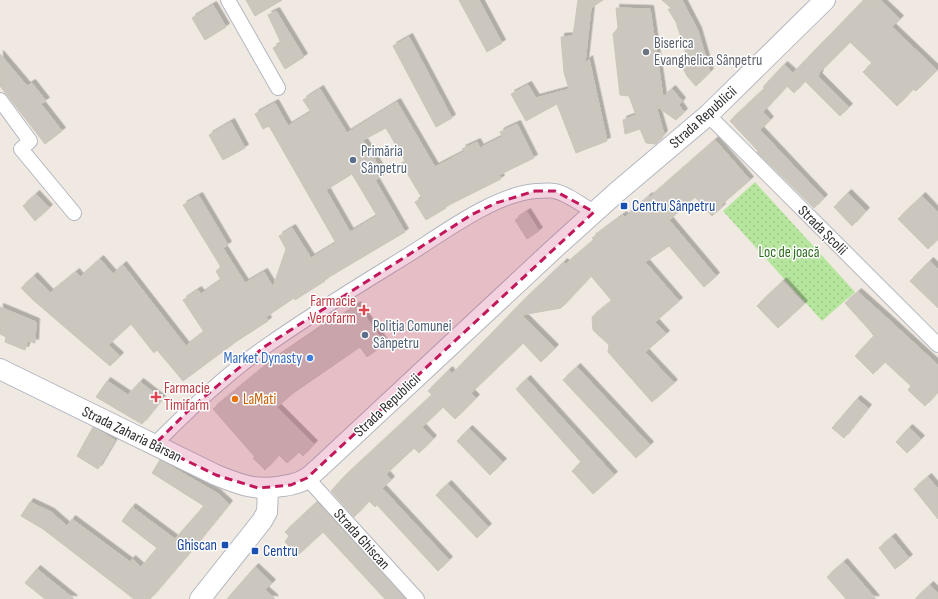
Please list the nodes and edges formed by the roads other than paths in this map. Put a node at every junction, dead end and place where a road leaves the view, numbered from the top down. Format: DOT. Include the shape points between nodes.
graph roads {
  1 [pos="228,0"];
  2 [pos="825,0"];
  3 [pos="278,88"];
  4 [pos="0,100"];
  5 [pos="708,115"];
  6 [pos="594,212"];
  7 [pos="74,213"];
  8 [pos="938,345"];
  9 [pos="0,369"];
  10 [pos="154,445"];
  11 [pos="307,478"];
  12 [pos="268,489"];
  13 [pos="200,599"];
  14 [pos="417,599"];
  1 -- 3 [label="street"];
  2 -- 5 [label="main road, Strada Republicii"];
  4 -- 7 [label="street" via="30,141 21,148"];
  5 -- 6 [label="main road, Strada Republicii"];
  5 -- 8 [label="street, Strada Școlii"];
  6 -- 10 [label="street" via="555,191 535,191 496,203 471,215 264,347 204,397"];
  6 -- 11 [label="main road, Strada Republicii"];
  9 -- 10 [label="main road, Strada Zaharia Bârsan"];
  10 -- 12 [label="main road, Strada Zaharia Bârsan" via="239,484"];
  11 -- 12 [label="main road, Strada Republicii" via="291,485"];
  11 -- 14 [label="street, Strada Ghiscan"];
  12 -- 13 [label="main road" via="267,512 262,521"];
}
